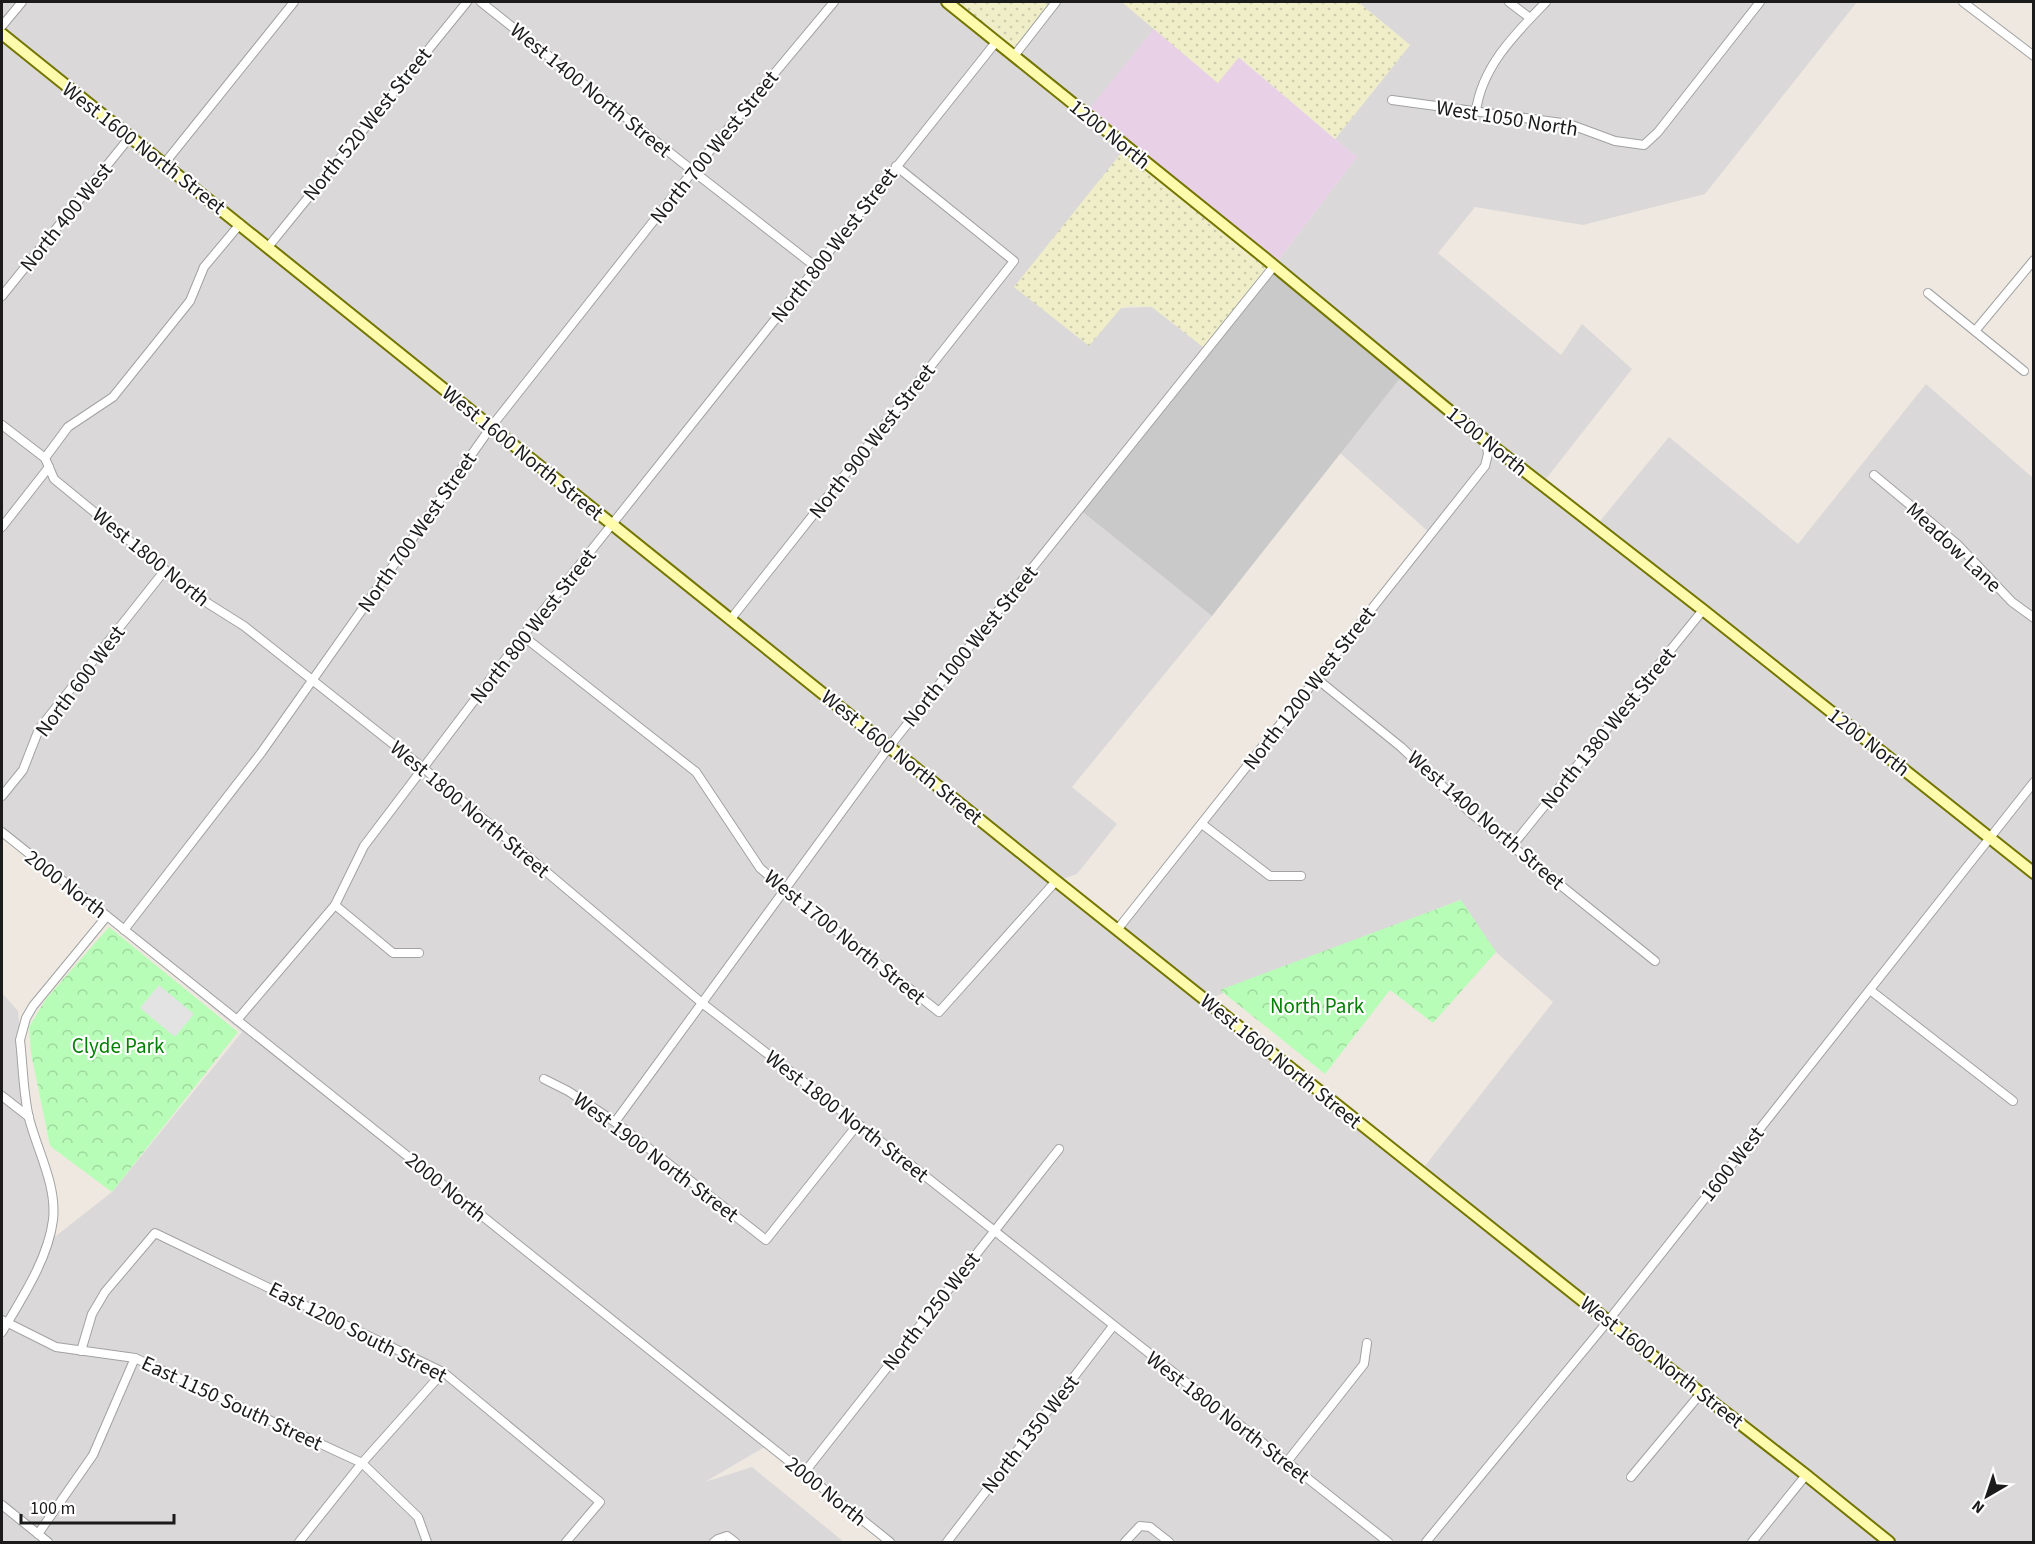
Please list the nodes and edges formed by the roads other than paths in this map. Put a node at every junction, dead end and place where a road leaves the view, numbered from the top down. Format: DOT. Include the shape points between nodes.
graph roads {
  1 [pos="22,2"];
  2 [pos="294,2"];
  3 [pos="467,2"];
  4 [pos="481,2"];
  5 [pos="834,2"];
  6 [pos="947,2"];
  7 [pos="1056,2"];
  8 [pos="1509,2"];
  9 [pos="1546,2"];
  10 [pos="1760,2"];
  11 [pos="1963,2"];
  12 [pos="1530,18"];
  13 [pos="2,26"];
  14 [pos="2,34"];
  15 [pos="996,42"];
  16 [pos="1014,56"];
  17 [pos="2034,56"];
  18 [pos="1392,100"];
  19 [pos="1476,111"];
  20 [pos="129,138"];
  21 [pos="164,164"];
  22 [pos="896,166"];
  23 [pos="693,171"];
  24 [pos="240,224"];
  25 [pos="268,247"];
  26 [pos="2034,260"];
  27 [pos="1274,266"];
  28 [pos="816,267"];
  29 [pos="1928,293"];
  30 [pos="2,296"];
  31 [pos="1975,331"];
  32 [pos="2024,371"];
  33 [pos="2,424"];
  34 [pos="491,427"];
  35 [pos="1486,441"];
  36 [pos="45,458"];
  37 [pos="49,467"];
  38 [pos="1874,475"];
  39 [pos="612,526"];
  40 [pos="2,528"];
  41 [pos="165,570"];
  42 [pos="1703,610"];
  43 [pos="2034,618"];
  44 [pos="730,620"];
  45 [pos="524,636"];
  46 [pos="1317,679"];
  47 [pos="312,680"];
  48 [pos="889,747"];
  49 [pos="422,767"];
  50 [pos="2034,782"];
  51 [pos="2,795"];
  52 [pos="1202,824"];
  53 [pos="2,832"];
  54 [pos="1991,838"];
  55 [pos="1512,846"];
  56 [pos="2034,873"];
  57 [pos="1301,876"];
  58 [pos="1056,881"];
  59 [pos="784,890"];
  60 [pos="335,904"];
  61 [pos="107,916"];
  62 [pos="124,930"];
  63 [pos="1117,930"];
  64 [pos="419,953"];
  65 [pos="1655,961"];
  66 [pos="1870,990"];
  67 [pos="702,1004"];
  68 [pos="237,1020"];
  69 [pos="544,1079"];
  70 [pos="2,1096"];
  71 [pos="2013,1101"];
  72 [pos="29,1117"];
  73 [pos="615,1122"];
  74 [pos="858,1124"];
  75 [pos="1059,1149"];
  76 [pos="994,1231"];
  77 [pos="4,1321"];
  78 [pos="1608,1321"];
  79 [pos="1113,1326"];
  80 [pos="2,1332"];
  81 [pos="1367,1343"];
  82 [pos="81,1351"];
  83 [pos="135,1358"];
  84 [pos="443,1372"];
  85 [pos="1701,1393"];
  86 [pos="362,1463"];
  87 [pos="1286,1463"];
  88 [pos="804,1473"];
  89 [pos="1806,1475"];
  90 [pos="1631,1477"];
  91 [pos="2,1505"];
  92 [pos="38,1534"];
  93 [pos="48,1542"];
  94 [pos="298,1542"];
  95 [pos="427,1542"];
  96 [pos="566,1542"];
  97 [pos="714,1542"];
  98 [pos="735,1542"];
  99 [pos="891,1542"];
  100 [pos="947,1542"];
  101 [pos="1125,1542"];
  102 [pos="1169,1542"];
  103 [pos="1388,1542"];
  104 [pos="1426,1542"];
  105 [pos="1752,1542"];
  106 [pos="1889,1542"];
  1 -- 13 [label="street"];
  2 -- 21 [label="street"];
  3 -- 25 [label="street, North 520 West Street"];
  4 -- 23 [label="street, West 1400 North Street"];
  5 -- 23 [label="street, North 700 West Street"];
  6 -- 15 [label="street, 1200 North"];
  7 -- 16 [label="street"];
  8 -- 12 [label="street"];
  9 -- 12 [label="street"];
  10 -- 19 [label="street, West 1050 North" via="1644,145 1615,141 1569,124"];
  11 -- 17 [label="street"];
  12 -- 19 [label="street" via="1499,54 1478,97"];
  14 -- 20 [label="street, West 1600 North Street"];
  15 -- 16 [label="street, 1200 North"];
  15 -- 22 [label="street, North 800 West Street"];
  16 -- 27 [label="street, 1200 North"];
  18 -- 19 [label="street, West 1050 North"];
  20 -- 21 [label="street, West 1600 North Street"];
  20 -- 30 [label="street, North 400 West"];
  21 -- 24 [label="street, West 1600 North Street"];
  22 -- 28 [label="street, North 800 West Street"];
  22 -- 44 [label="street, North 900 West Street" via="1014,261"];
  23 -- 28 [label="street, West 1400 North Street"];
  23 -- 34 [label="street, North 700 West Street"];
  24 -- 25 [label="street, West 1600 North Street"];
  24 -- 36 [label="street" via="204,267 190,301 113,397 68,427"];
  25 -- 34 [label="street, West 1600 North Street"];
  26 -- 31 [label="street"];
  27 -- 35 [label="street, 1200 North"];
  27 -- 48 [label="street, North 1000 West Street"];
  28 -- 39 [label="street, North 800 West Street"];
  29 -- 31 [label="street"];
  31 -- 32 [label="street"];
  33 -- 36 [label="street, West 1800 North"];
  34 -- 39 [label="street, West 1600 North Street"];
  34 -- 47 [label="street, North 700 West Street"];
  35 -- 42 [label="street, 1200 North"];
  35 -- 46 [label="street, North 1200 West Street" via="1485,466"];
  36 -- 37 [label="street, West 1800 North"];
  37 -- 40 [label="street"];
  37 -- 41 [label="street, West 1800 North" via="54,479"];
  38 -- 43 [label="street, Meadow Lane" via="1957,544 2013,602"];
  39 -- 44 [label="street, West 1600 North Street"];
  39 -- 45 [label="street, North 800 West Street"];
  41 -- 47 [label="street, West 1800 North"];
  41 -- 51 [label="street, North 600 West" via="39,729 23,770"];
  42 -- 54 [label="street, 1200 North"];
  42 -- 55 [label="street, North 1380 West Street"];
  44 -- 48 [label="street, West 1600 North Street"];
  45 -- 49 [label="street, North 800 West Street"];
  45 -- 59 [label="street, West 1700 North Street" via="696,772 760,868"];
  46 -- 52 [label="street, North 1200 West Street"];
  46 -- 55 [label="street, West 1400 North Street"];
  47 -- 49 [label="street, West 1800 North Street"];
  47 -- 62 [label="street, North 700 West Street" via="261,753"];
  48 -- 58 [label="street, West 1600 North Street"];
  48 -- 59 [label="street, North 1000 West Street"];
  49 -- 60 [label="street, North 800 West Street" via="364,846"];
  49 -- 67 [label="street, West 1800 North Street"];
  50 -- 54 [label="street, 1600 West"];
  52 -- 57 [label="street" via="1270,876"];
  52 -- 63 [label="street, North 1200 West Street"];
  53 -- 61 [label="street, 2000 North"];
  54 -- 56 [label="street, 1200 North"];
  54 -- 66 [label="street, 1600 West"];
  55 -- 65 [label="street, West 1400 North Street"];
  58 -- 59 [label="street, West 1700 North Street" via="939,1012"];
  58 -- 63 [label="street, West 1600 North Street"];
  59 -- 67 [label="street, North 1000 West Street"];
  60 -- 64 [label="street" via="393,953"];
  60 -- 68 [label="street, North 800 West Street"];
  61 -- 62 [label="street, 2000 North"];
  61 -- 72 [label="street" via="26,1018 20,1040"];
  62 -- 68 [label="street, 2000 North"];
  63 -- 78 [label="street, West 1600 North Street"];
  66 -- 71 [label="street"];
  66 -- 78 [label="street, 1600 West"];
  67 -- 73 [label="street, North 1000 West Street"];
  67 -- 74 [label="street, West 1800 North Street"];
  68 -- 88 [label="street, 2000 North"];
  69 -- 73 [label="street, West 1900 North Street"];
  70 -- 72 [label="street"];
  72 -- 77 [label="street" via="51,1191 53,1220 44,1254"];
  73 -- 74 [label="street, West 1900 North Street" via="766,1240"];
  74 -- 76 [label="street, West 1800 North Street"];
  75 -- 76 [label="street, North 1250 West"];
  76 -- 79 [label="street, West 1800 North Street"];
  76 -- 88 [label="street, North 1250 West"];
  77 -- 80 [label="street"];
  77 -- 82 [label="street, East 1150 South Street" via="56,1347"];
  78 -- 85 [label="street, West 1600 North Street"];
  78 -- 104 [label="street, 1600 West"];
  79 -- 87 [label="street, West 1800 North Street"];
  79 -- 100 [label="street, North 1350 West"];
  81 -- 87 [label="street" via="1364,1364"];
  82 -- 83 [label="street, East 1150 South Street"];
  82 -- 84 [label="street, East 1200 South Street" via="92,1314 105,1292 155,1233"];
  83 -- 86 [label="street, East 1150 South Street"];
  83 -- 92 [label="street" via="93,1455"];
  84 -- 86 [label="street"];
  84 -- 96 [label="street, East 1200 South Street" via="600,1502"];
  85 -- 89 [label="street, West 1600 North Street"];
  85 -- 90 [label="street"];
  86 -- 94 [label="street"];
  86 -- 95 [label="street, East 1150 South Street" via="418,1517"];
  87 -- 103 [label="street, West 1800 North Street"];
  88 -- 99 [label="street, 2000 North"];
  89 -- 105 [label="street"];
  89 -- 106 [label="street, West 1600 North Street"];
  91 -- 92 [label="street"];
  92 -- 93 [label="street"];
  97 -- 98 [label="street" via="727,1536"];
  101 -- 102 [label="street" via="1140,1526 1150,1527"];
}
